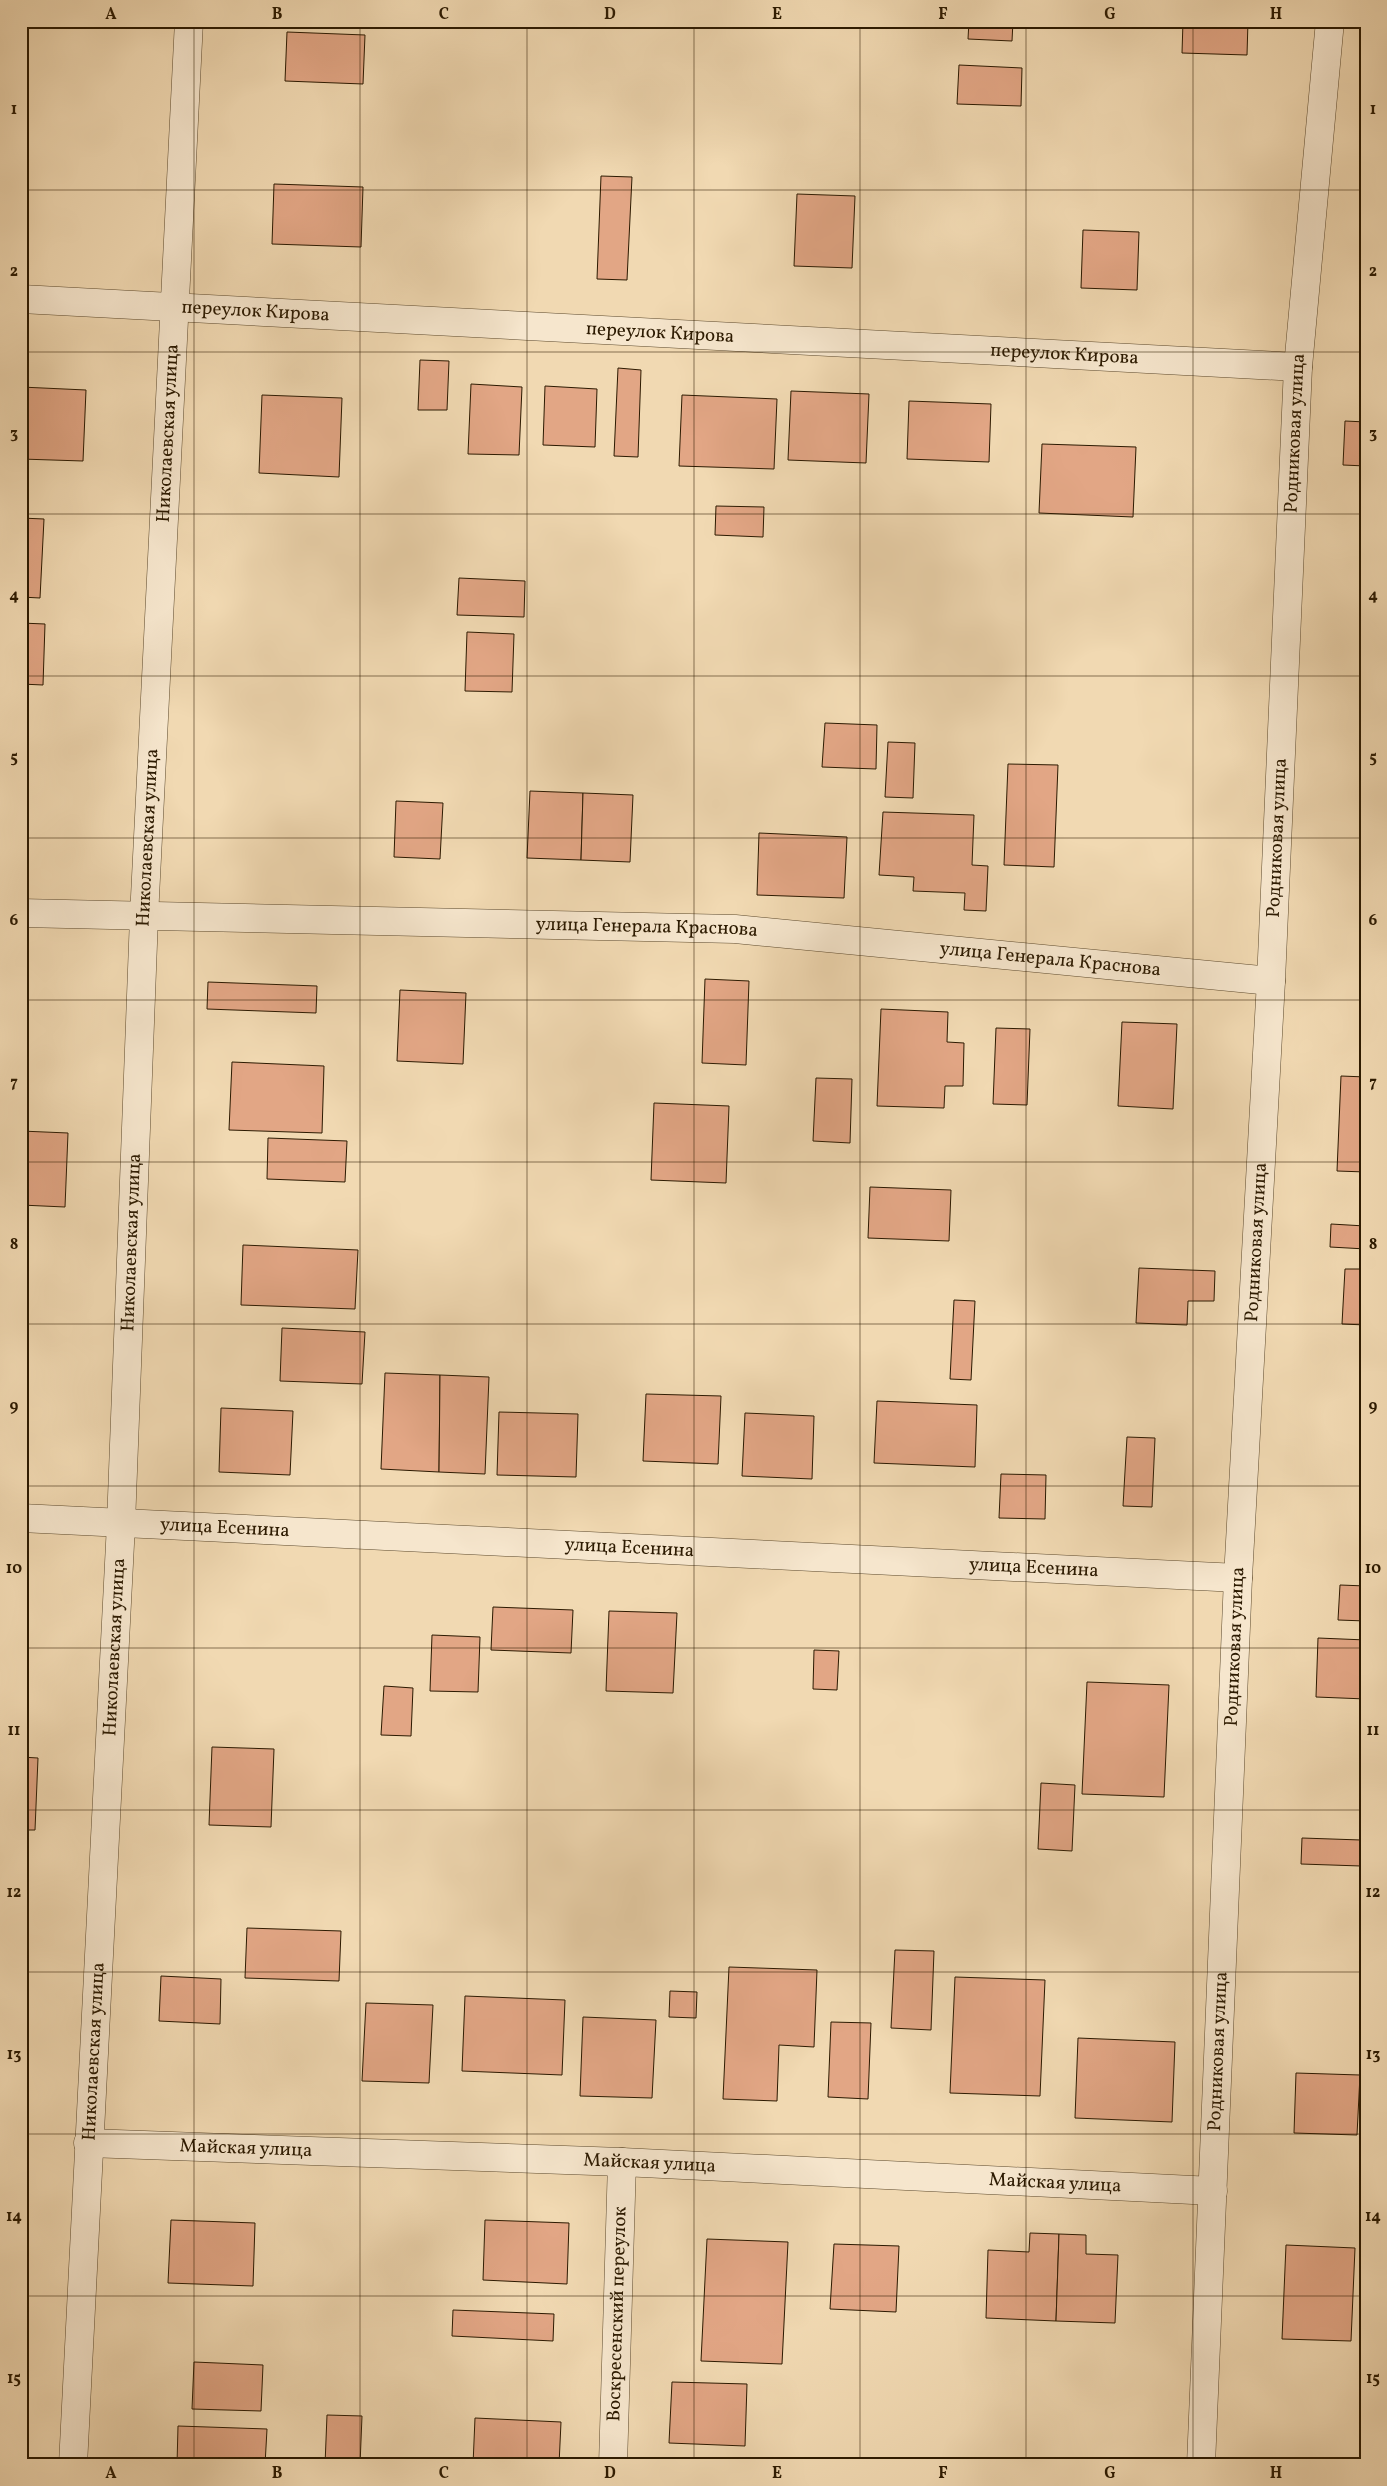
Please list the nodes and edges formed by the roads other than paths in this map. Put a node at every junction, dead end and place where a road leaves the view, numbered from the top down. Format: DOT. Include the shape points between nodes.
graph roads {
  1 [pos="189,21"];
  2 [pos="1330,21"];
  3 [pos="21,299"];
  4 [pos="175,307"];
  5 [pos="1298,367"];
  6 [pos="21,913"];
  7 [pos="144,917"];
  8 [pos="1271,981"];
  9 [pos="21,1518"];
  10 [pos="122,1524"];
  11 [pos="1238,1578"];
  12 [pos="88,2143"];
  13 [pos="622,2162"];
  14 [pos="1213,2191"];
  15 [pos="73,2465"];
  16 [pos="613,2465"];
  17 [pos="1201,2465"];
  1 -- 4 [label="street, Николаевская улица"];
  2 -- 5 [label="street, Родниковая улица"];
  3 -- 4 [label="street, переулок Кирова"];
  4 -- 5 [label="street, переулок Кирова"];
  4 -- 7 [label="street, Николаевская улица"];
  5 -- 8 [label="street, Родниковая улица"];
  6 -- 7 [label="street, улица Генерала Краснова"];
  7 -- 8 [label="street, улица Генерала Краснова" via="735,929"];
  7 -- 10 [label="street, Николаевская улица"];
  8 -- 11 [label="street, Родниковая улица"];
  9 -- 10 [label="street, улица Есенина"];
  10 -- 11 [label="street, улица Есенина"];
  10 -- 12 [label="street, Николаевская улица"];
  11 -- 14 [label="street, Родниковая улица"];
  12 -- 13 [label="street, Майская улица"];
  12 -- 15 [label="street, Николаевская улица"];
  13 -- 14 [label="street, Майская улица"];
  13 -- 16 [label="street, Воскресенский переулок"];
  14 -- 17 [label="street, Родниковая улица"];
}
